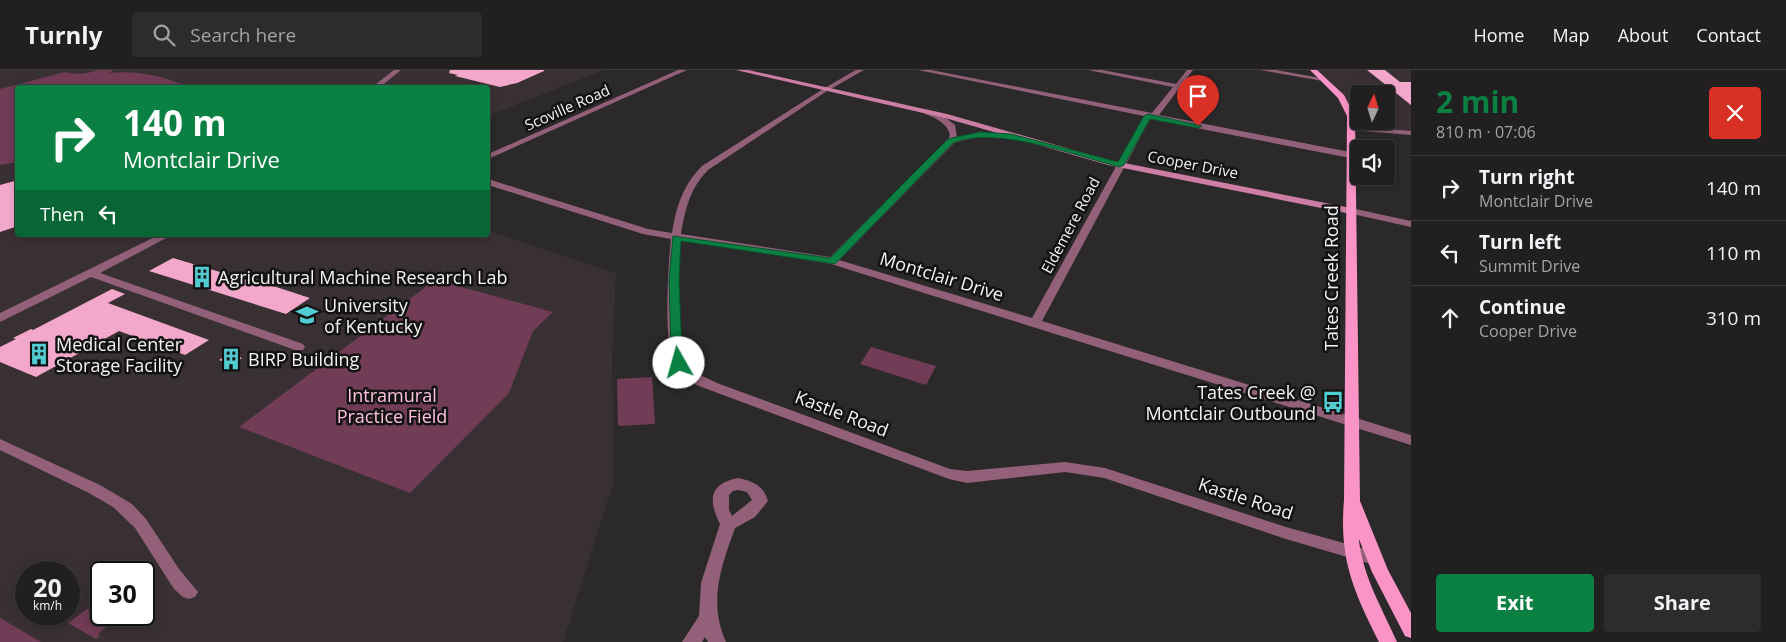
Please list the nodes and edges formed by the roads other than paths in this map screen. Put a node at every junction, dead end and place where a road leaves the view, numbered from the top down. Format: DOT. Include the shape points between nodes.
graph roads {
  1 [pos="398,70"];
  2 [pos="684,70"];
  3 [pos="739,70"];
  4 [pos="861,70"];
  5 [pos="921,70"];
  6 [pos="1091,70"];
  7 [pos="1190,70"];
  8 [pos="1263,70"];
  9 [pos="1313,70"];
  10 [pos="1323,80"];
  11 [pos="378,85"];
  12 [pos="1178,86"];
  13 [pos="825,90"];
  14 [pos="928,112"];
  15 [pos="1151,117"];
  16 [pos="1350,119"];
  17 [pos="1376,130"];
  18 [pos="1411,133"];
  19 [pos="1024,138"];
  20 [pos="951,141"];
  21 [pos="1350,155"];
  22 [pos="490,156"];
  23 [pos="1120,165"];
  24 [pos="490,183"];
  25 [pos="1351,185"];
  26 [pos="1351,211"];
  27 [pos="1411,224"];
  28 [pos="163,237"];
  29 [pos="676,238"];
  30 [pos="832,262"];
  31 [pos="91,272"];
  32 [pos="0,318"];
  33 [pos="1035,322"];
  34 [pos="299,347"];
  35 [pos="1351,421"];
  36 [pos="1411,440"];
  37 [pos="0,444"];
  38 [pos="1352,500"];
  39 [pos="728,524"];
  40 [pos="1351,552"];
  41 [pos="1374,558"];
  42 [pos="189,592"];
  43 [pos="708,618"];
  44 [pos="1411,630"];
  45 [pos="691,642"];
  46 [pos="717,642"];
  47 [pos="1388,642"];
  1 -- 11 [label="street"];
  2 -- 22 [label="street, Scoville Road"];
  3 -- 13 [label="main road, Cooper Drive"];
  4 -- 13 [label="street, Kastle Road"];
  5 -- 15 [label="street"];
  6 -- 12 [label="street"];
  7 -- 12 [label="street, Eldemere Road"];
  8 -- 10 [label="street"];
  9 -- 10 [label="main road, Tates Creek Road"];
  10 -- 16 [label="main road, Tates Creek Road" via="1342,98"];
  12 -- 15 [label="street, Eldemere Road"];
  13 -- 14 [label="main road, Cooper Drive"];
  13 -- 29 [label="street, Kastle Road" via="697,175 685,200"];
  14 -- 19 [label="main road, Cooper Drive"];
  14 -- 20 [label="street" via="952,127 954,136"];
  15 -- 21 [label="street"];
  15 -- 23 [label="street, Eldemere Road"];
  17 -- 18 [label="street"];
  19 -- 20 [label="street" via="980,134"];
  19 -- 23 [label="main road, Cooper Drive"];
  20 -- 30 [label="street"];
  23 -- 26 [label="main road, Cooper Drive"];
  23 -- 33 [label="street, Eldemere Road"];
  24 -- 29 [label="street, Montclair Drive" via="626,226"];
  25 -- 26 [label="main road, Tates Creek Road"];
  26 -- 27 [label="street, Cooper Drive"];
  26 -- 35 [label="main road, Tates Creek Road"];
  28 -- 31 [label="street"];
  29 -- 30 [label="street, Montclair Drive"];
  29 -- 40 [label="street, Kastle Road" via="676,355 689,377 949,474 967,477 1065,467 1105,473"];
  30 -- 33 [label="street, Montclair Drive"];
  31 -- 32 [label="street"];
  31 -- 34 [label="street"];
  33 -- 35 [label="street, Montclair Drive"];
  35 -- 36 [label="street, Montclair Drive"];
  35 -- 38 [label="main road, Tates Creek Road"];
  37 -- 42 [label="street" via="99,491 123,506 133,514 170,572"];
  38 -- 40 [label="main road, Tates Creek Road"];
  38 -- 41 [label="main road, Tates Creek Road"];
  39 -- 43 [label="street" via="712,577"];
  40 -- 41 [label="street, Kastle Road"];
  40 -- 47 [label="main road, Tates Creek Road" via="1355,572"];
  41 -- 44 [label="main road, Tates Creek Road"];
  43 -- 45 [label="street"];
  43 -- 46 [label="street"];
}
